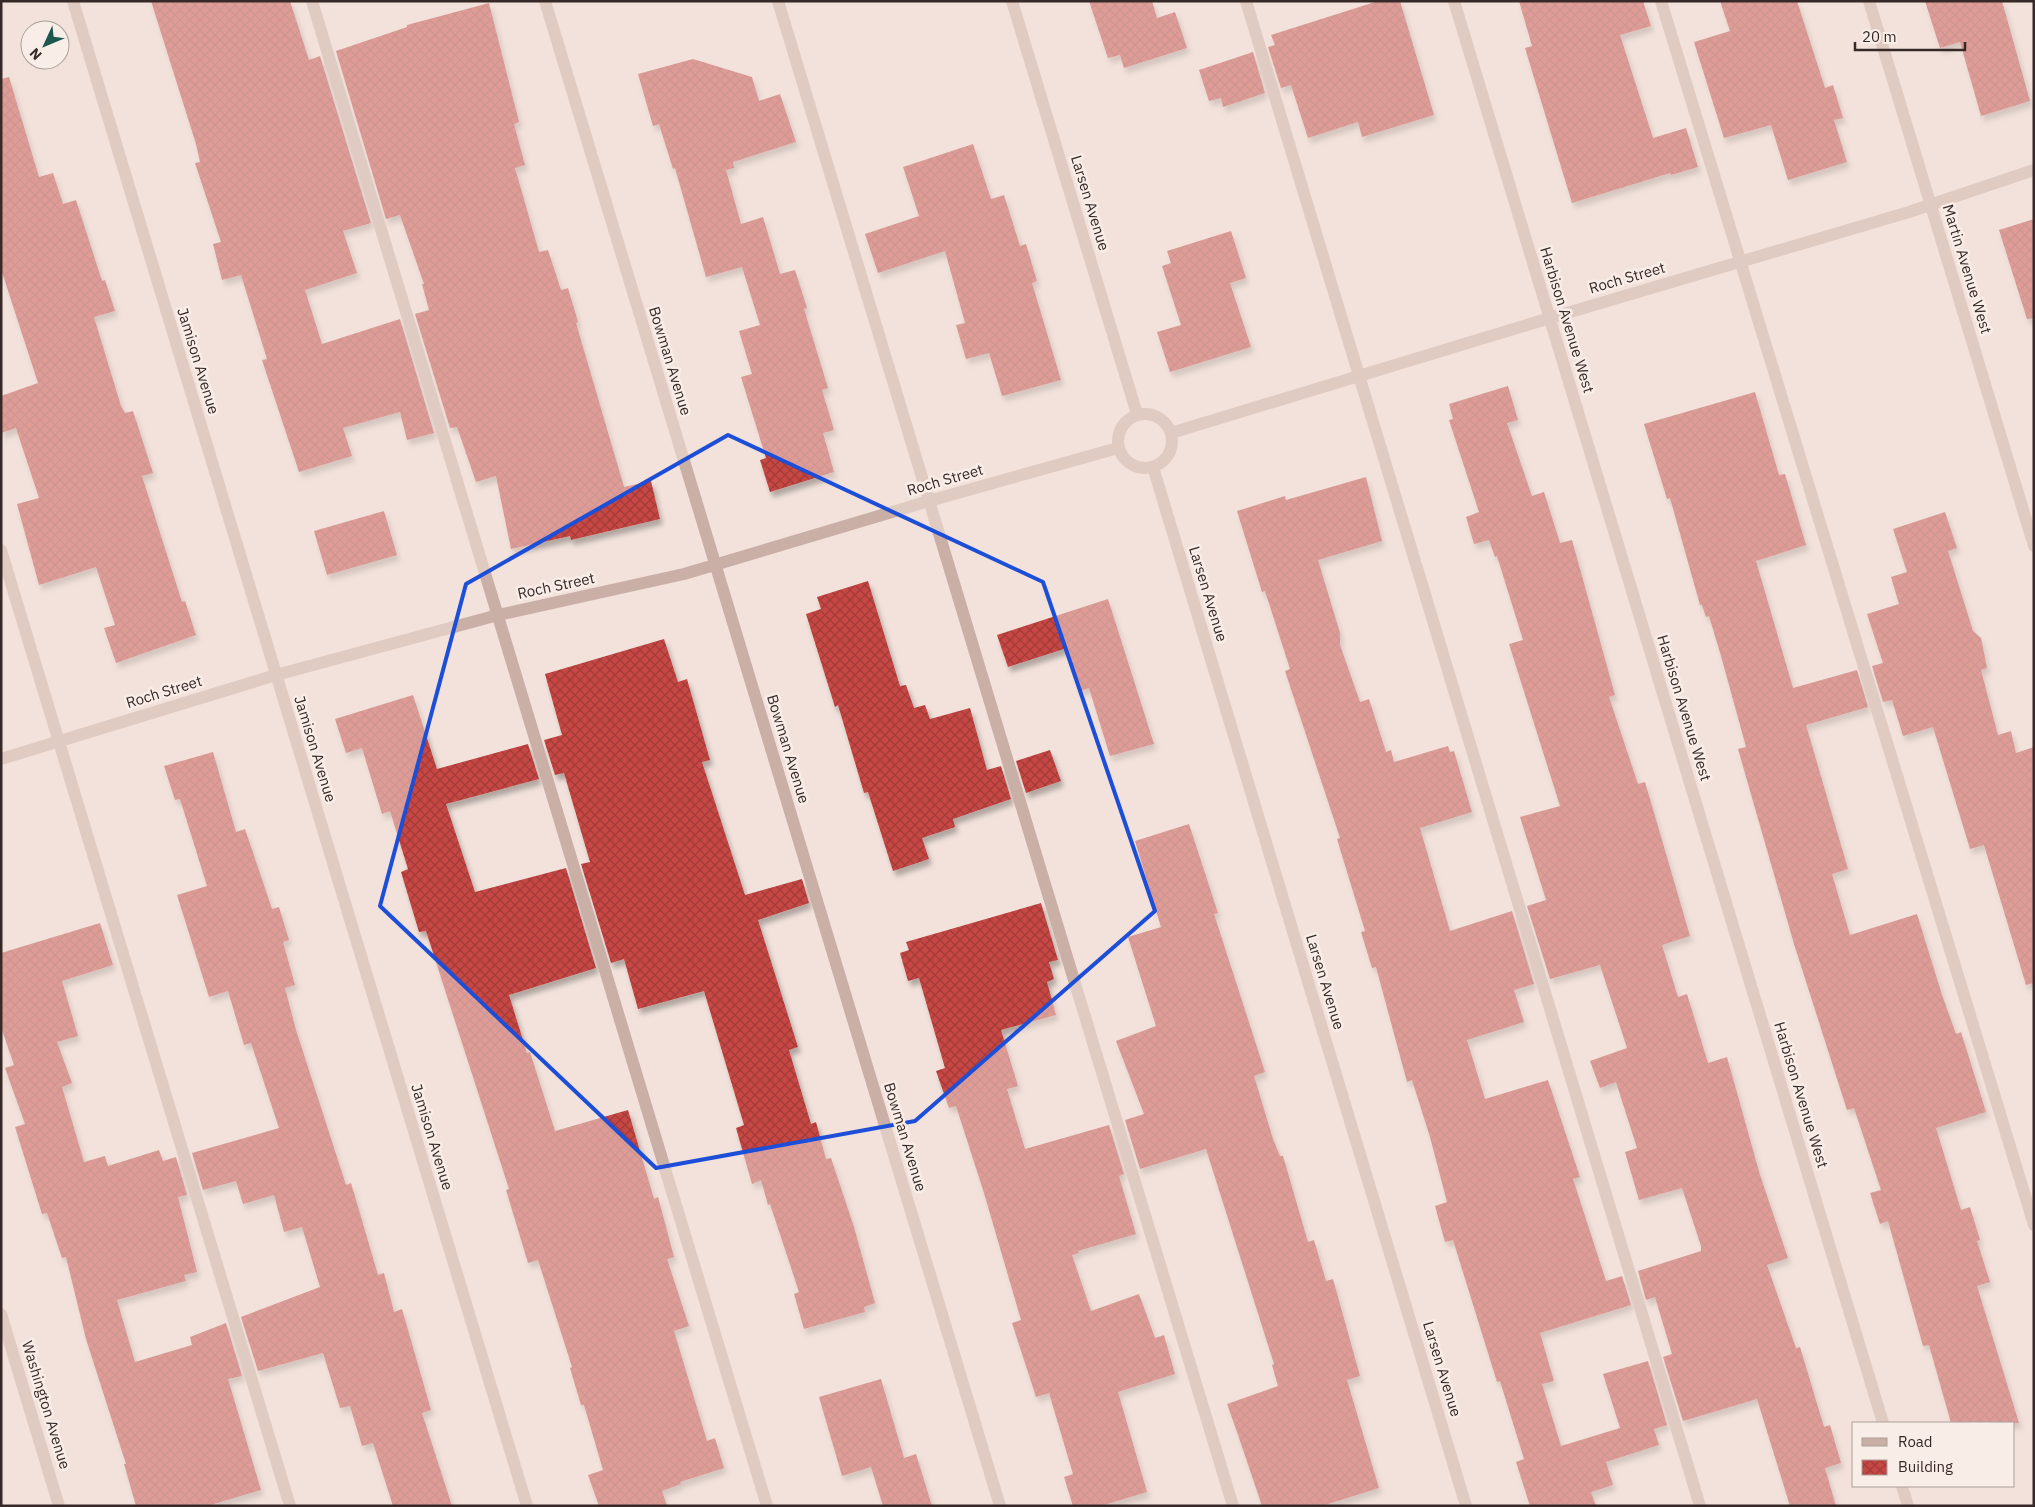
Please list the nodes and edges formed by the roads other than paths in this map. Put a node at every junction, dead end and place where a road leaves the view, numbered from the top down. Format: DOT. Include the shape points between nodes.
graph roads {
  1 [pos="73,1"];
  2 [pos="312,1"];
  3 [pos="545,1"];
  4 [pos="778,1"];
  5 [pos="1012,1"];
  6 [pos="1246,1"];
  7 [pos="1454,1"];
  8 [pos="1661,1"];
  9 [pos="1869,1"];
  10 [pos="2034,170"];
  11 [pos="1930,205"];
  12 [pos="1740,262"];
  13 [pos="1550,318"];
  14 [pos="1359,376"];
  15 [pos="1137,414"];
  16 [pos="1171,433"];
  17 [pos="1118,448"];
  18 [pos="1153,467"];
  19 [pos="929,501"];
  20 [pos="2034,546"];
  21 [pos="1,550"];
  22 [pos="715,566"];
  23 [pos="498,615"];
  24 [pos="276,675"];
  25 [pos="59,741"];
  26 [pos="1,758"];
  27 [pos="2034,1225"];
  28 [pos="1,1314"];
  29 [pos="1883,1422"];
  30 [pos="1902,1487"];
  31 [pos="59,1506"];
  32 [pos="290,1506"];
  33 [pos="527,1506"];
  34 [pos="767,1506"];
  35 [pos="1000,1506"];
  36 [pos="1233,1506"];
  37 [pos="1466,1506"];
  38 [pos="1700,1506"];
  39 [pos="1908,1506"];
  1 -- 24 [label="street, Jamison Avenue"];
  2 -- 23 [label="street"];
  3 -- 22 [label="street, Bowman Avenue"];
  4 -- 19 [label="street"];
  5 -- 15 [label="street, Larsen Avenue"];
  6 -- 14 [label="street"];
  7 -- 13 [label="street, Harbison Avenue West"];
  8 -- 12 [label="street"];
  9 -- 11 [label="street, Martin Avenue West"];
  10 -- 11 [label="street, Roch Street"];
  11 -- 12 [label="street, Roch Street"];
  11 -- 20 [label="street, Martin Avenue West"];
  12 -- 13 [label="street, Roch Street"];
  12 -- 27 [label="street"];
  13 -- 14 [label="street, Roch Street"];
  13 -- 29 [label="street, Harbison Avenue West"];
  14 -- 16 [label="street, Roch Street"];
  14 -- 38 [label="street"];
  15 -- 16 [label="street" via="1160,418"];
  15 -- 17 [label="street" via="1122,424"];
  16 -- 18 [label="street" via="1170,451"];
  17 -- 18 [label="street" via="1129,463 1140,468"];
  17 -- 19 [label="street, Roch Street"];
  18 -- 37 [label="street, Larsen Avenue"];
  19 -- 22 [label="street, Roch Street"];
  19 -- 36 [label="street"];
  21 -- 25 [label="street"];
  22 -- 23 [label="street, Roch Street"];
  22 -- 35 [label="street, Bowman Avenue"];
  23 -- 24 [label="street, Roch Street"];
  23 -- 34 [label="street"];
  24 -- 25 [label="street, Roch Street"];
  24 -- 33 [label="street, Jamison Avenue"];
  25 -- 26 [label="street, Roch Street"];
  25 -- 32 [label="street"];
  28 -- 31 [label="street, Washington Avenue"];
  30 -- 39 [label="street"];
}
